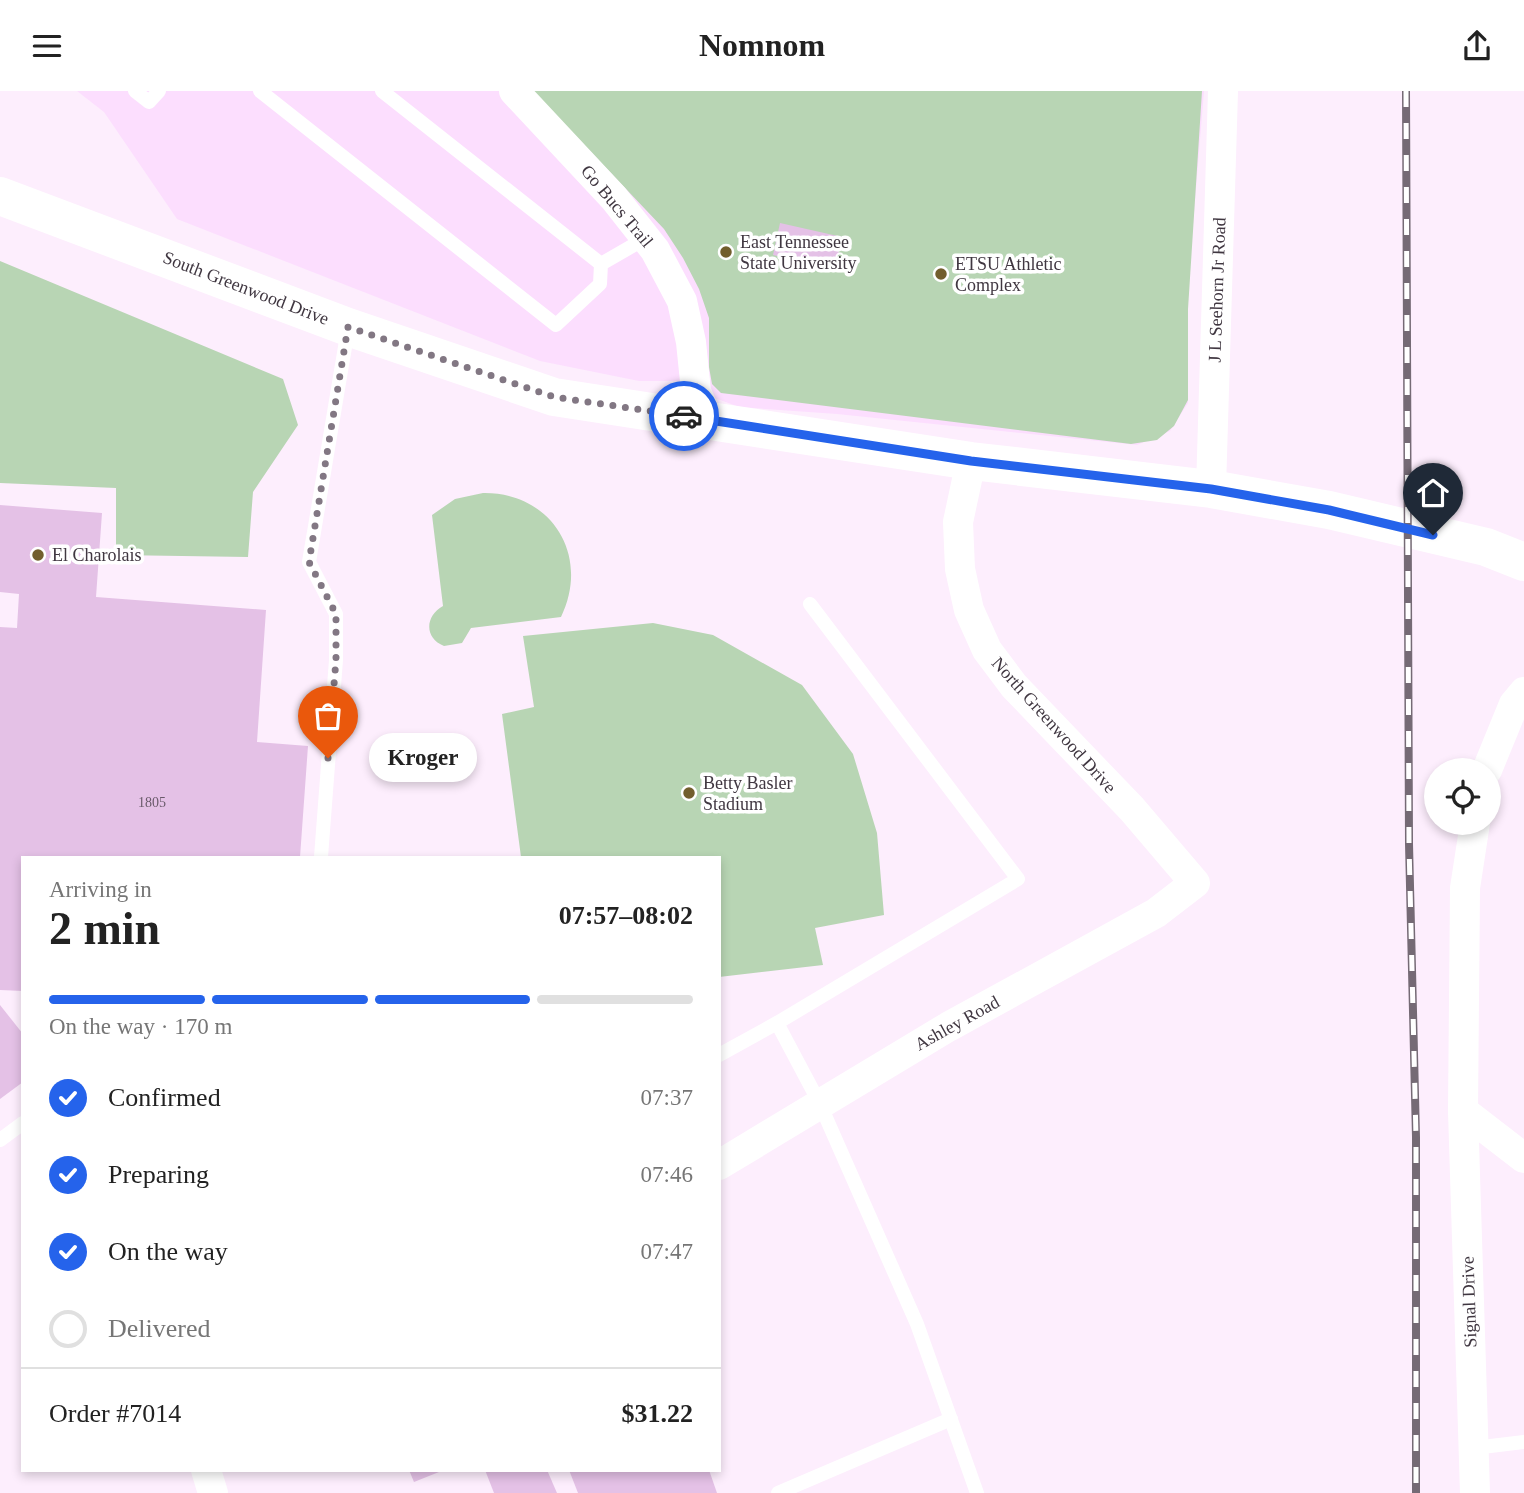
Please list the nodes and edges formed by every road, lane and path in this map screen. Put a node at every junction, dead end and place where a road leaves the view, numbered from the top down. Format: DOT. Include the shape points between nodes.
graph roads {
  1 [pos="135,91"];
  2 [pos="159,91"];
  3 [pos="260,91"];
  4 [pos="382,91"];
  5 [pos="514,91"];
  6 [pos="1223,91"];
  7 [pos="0,195"];
  8 [pos="646,238"];
  9 [pos="601,264"];
  10 [pos="348,327"];
  11 [pos="708,420"];
  12 [pos="971,461"];
  13 [pos="1211,489"];
  14 [pos="1524,562"];
  15 [pos="810,604"];
  16 [pos="1524,692"];
  17 [pos="1492,758"];
  18 [pos="1473,835"];
  19 [pos="321,856"];
  20 [pos="1195,883"];
  21 [pos="777,1023"];
  22 [pos="721,1054"];
  23 [pos="820,1104"];
  24 [pos="1463,1111"];
  25 [pos="21,1124"];
  26 [pos="0,1140"];
  27 [pos="1524,1158"];
  28 [pos="721,1164"];
  29 [pos="951,1419"];
  30 [pos="1523,1438"];
  31 [pos="1474,1448"];
  32 [pos="207,1472"];
  33 [pos="213,1493"];
  34 [pos="778,1493"];
  35 [pos="977,1493"];
  36 [pos="1475,1493"];
  1 -- 2 [label="lane" via="149,102"];
  3 -- 9 [label="lane" via="556,325 600,284"];
  4 -- 9 [label="lane"];
  5 -- 8 [label="street, Go Bucs Trail"];
  6 -- 13 [label="street, J L Seehorn Jr Road"];
  7 -- 10 [label="street, South Greenwood Drive"];
  8 -- 9 [label="lane"];
  8 -- 11 [label="street, Go Bucs Trail" via="682,301 696,391"];
  10 -- 11 [label="street, South Greenwood Drive" via="554,397"];
  10 -- 19 [label="lane" via="309,562 336,614"];
  11 -- 12 [label="street, South Greenwood Drive"];
  12 -- 13 [label="street, South Greenwood Drive"];
  12 -- 20 [label="street, North Greenwood Drive" via="958,522 960,569 969,610 987,650 1014,686 1132,809"];
  13 -- 14 [label="street, South Greenwood Drive" via="1329,510 1486,547"];
  15 -- 21 [label="lane" via="1018,879"];
  16 -- 17 [label="street" via="1514,704"];
  18 -- 24 [label="street" via="1465,888"];
  20 -- 23 [label="street, Ashley Road" via="1156,913 948,1027"];
  21 -- 22 [label="lane"];
  21 -- 23 [label="lane"];
  23 -- 28 [label="street, Ashley Road"];
  23 -- 29 [label="lane" via="917,1324"];
  24 -- 27 [label="street"];
  24 -- 31 [label="street, Signal Drive"];
  25 -- 26 [label="lane"];
  29 -- 34 [label="lane"];
  29 -- 35 [label="lane"];
  30 -- 31 [label="lane"];
  31 -- 36 [label="street, Signal Drive"];
  32 -- 33 [label="street"];
}
